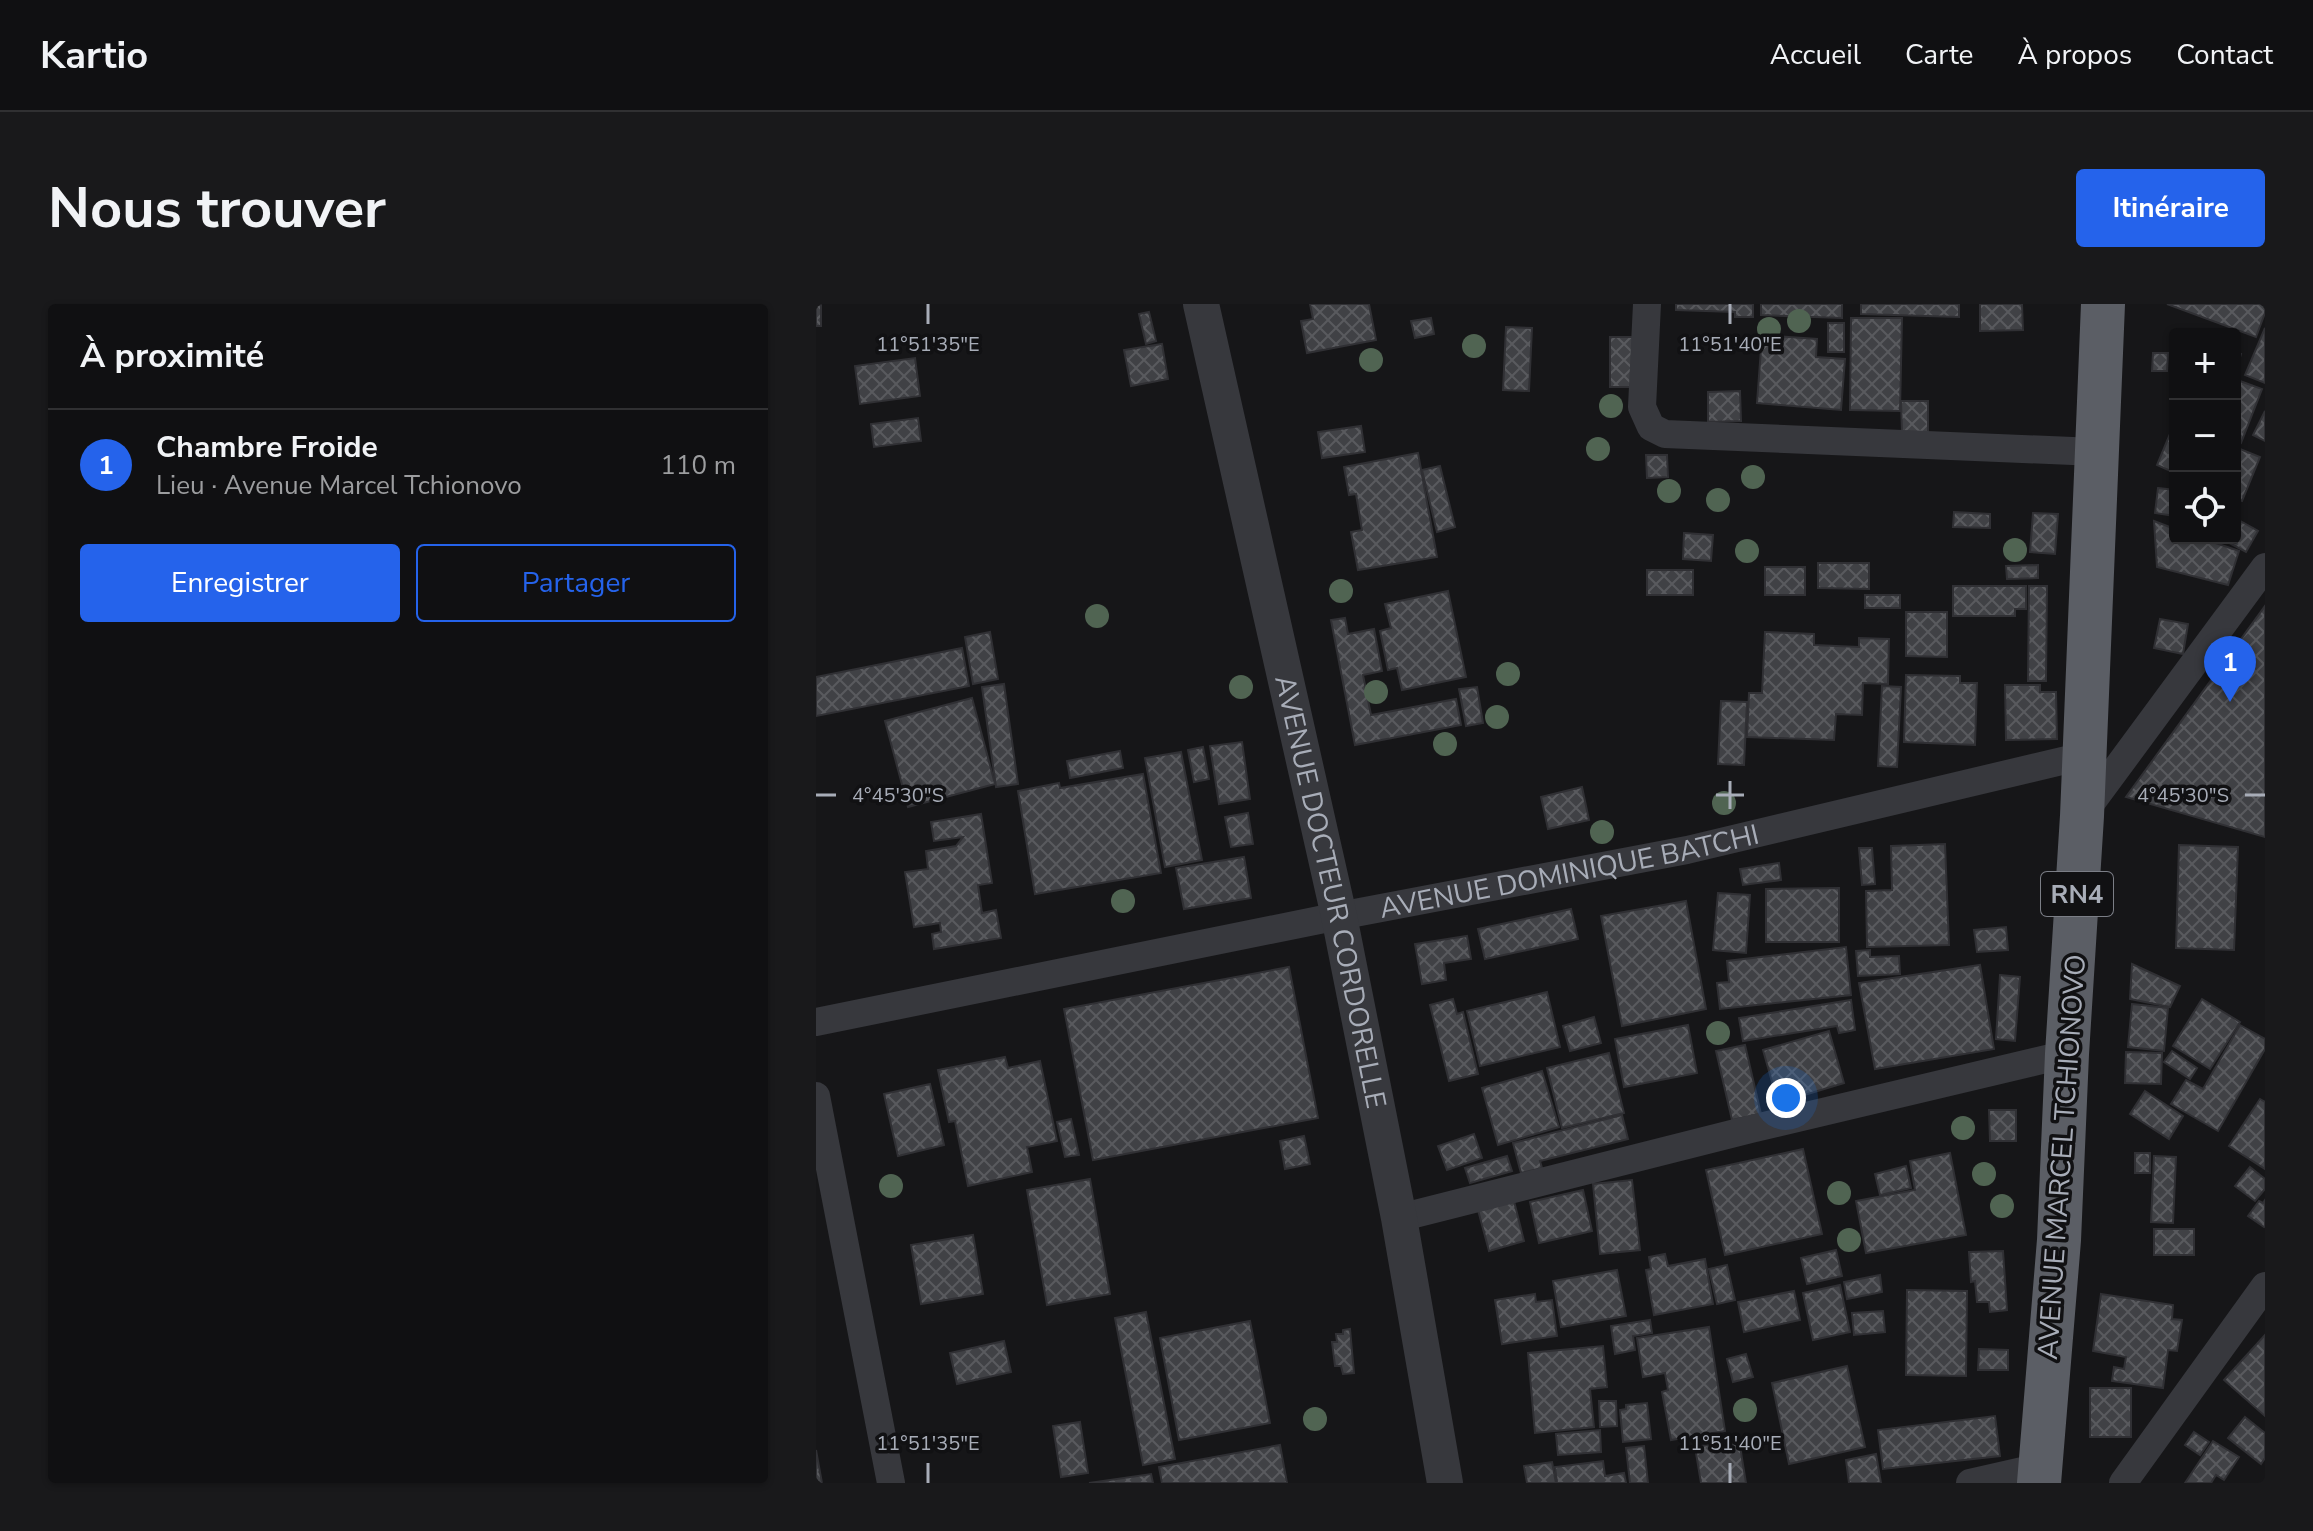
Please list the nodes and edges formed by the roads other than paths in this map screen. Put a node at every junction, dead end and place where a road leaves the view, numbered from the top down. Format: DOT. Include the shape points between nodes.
graph roads {
  1 [pos="1201,304"];
  2 [pos="1647,304"];
  3 [pos="2103,304"];
  4 [pos="2096,452"];
  5 [pos="2265,567"];
  6 [pos="2083,756"];
  7 [pos="2082,816"];
  8 [pos="1339,916"];
  9 [pos="816,1022"];
  10 [pos="2067,1054"];
  11 [pos="816,1096"];
  12 [pos="1399,1218"];
  13 [pos="2265,1286"];
  14 [pos="2040,1475"];
  15 [pos="891,1483"];
  16 [pos="1445,1483"];
  17 [pos="1970,1483"];
  18 [pos="2123,1483"];
  1 -- 8 [label="street, AVENUE DOCTEUR CORDORELLE"];
  2 -- 4 [label="street" via="1642,407 1651,427 1665,434"];
  3 -- 4 [label="highway, AVENUE MARCEL TCHIONOVO / RN4"];
  4 -- 6 [label="highway, AVENUE MARCEL TCHIONOVO / RN4"];
  5 -- 7 [label="street"];
  6 -- 7 [label="highway, AVENUE MARCEL TCHIONOVO / RN4"];
  6 -- 8 [label="street, AVENUE DOMINIQUE BATCHI" via="1687,850"];
  7 -- 10 [label="highway, AVENUE MARCEL TCHIONOVO / RN4"];
  8 -- 9 [label="street, AVENUE DOMINIQUE BATCHI"];
  8 -- 12 [label="street, AVENUE DOCTEUR CORDORELLE"];
  10 -- 12 [label="street"];
  10 -- 14 [label="highway, AVENUE MARCEL TCHIONOVO / RN4"];
  11 -- 15 [label="street"];
  12 -- 16 [label="street, AVENUE DOCTEUR CORDORELLE"];
  13 -- 18 [label="street"];
  14 -- 17 [label="street"];
}
